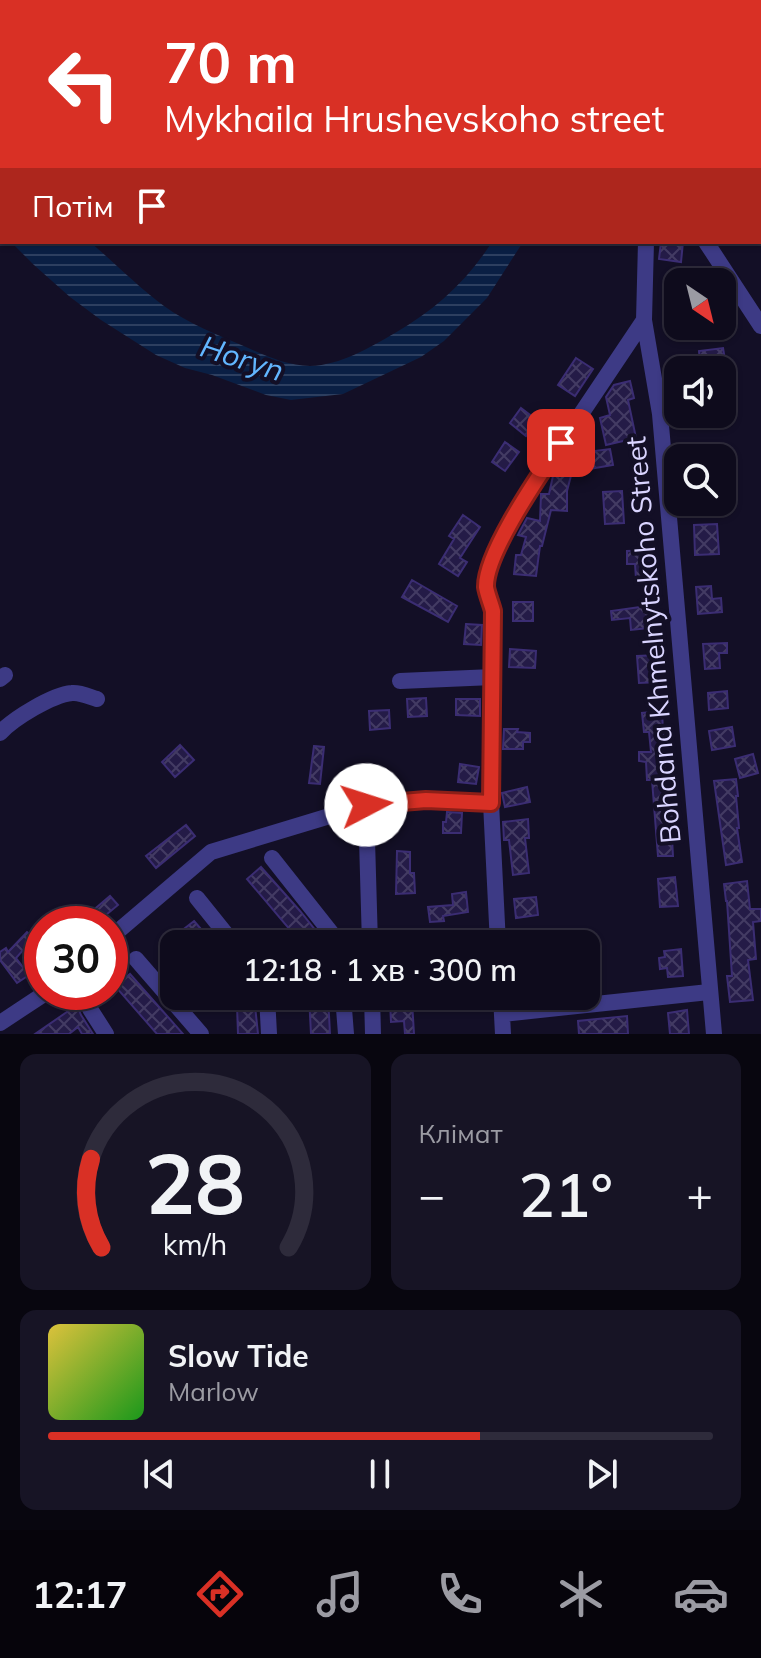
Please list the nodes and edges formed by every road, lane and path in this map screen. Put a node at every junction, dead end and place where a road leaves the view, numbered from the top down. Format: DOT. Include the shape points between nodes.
graph roads {
  1 [pos="646,244"];
  2 [pos="707,244"];
  3 [pos="644,320"];
  4 [pos="761,326"];
  5 [pos="493,677"];
  6 [pos="400,681"];
  7 [pos="97,699"];
  8 [pos="0,733"];
  9 [pos="491,803"];
  10 [pos="366,805"];
  11 [pos="272,858"];
  12 [pos="197,898"];
  13 [pos="128,923"];
  14 [pos="223,930"];
  15 [pos="329,930"];
  16 [pos="370,930"];
  17 [pos="497,930"];
  18 [pos="136,959"];
  19 [pos="709,992"];
  20 [pos="24,1007"];
  21 [pos="91,1010"];
  22 [pos="268,1010"];
  23 [pos="344,1010"];
  24 [pos="372,1010"];
  25 [pos="502,1010"];
  26 [pos="502,1014"];
  27 [pos="0,1023"];
  28 [pos="106,1034"];
  29 [pos="201,1034"];
  30 [pos="269,1034"];
  31 [pos="346,1034"];
  32 [pos="373,1034"];
  33 [pos="503,1034"];
  34 [pos="714,1034"];
  1 -- 3 [label="street, Bohdana Khmelnytskoho Street"];
  2 -- 4 [label="street"];
  3 -- 5 [label="street" via="528,493 490,563 486,587 493,611"];
  3 -- 19 [label="street, Bohdana Khmelnytskoho Street" via="660,414"];
  5 -- 6 [label="street"];
  5 -- 9 [label="street"];
  7 -- 8 [label="street" via="74,692 59,697"];
  9 -- 10 [label="street" via="426,800"];
  9 -- 17 [label="street"];
  10 -- 13 [label="street" via="211,852"];
  10 -- 16 [label="street"];
  11 -- 15 [label="street"];
  12 -- 14 [label="street"];
  18 -- 29 [label="street"];
  19 -- 26 [label="street"];
  19 -- 34 [label="street, Bohdana Khmelnytskoho Street"];
  20 -- 27 [label="street"];
  21 -- 28 [label="street"];
  22 -- 30 [label="street"];
  23 -- 31 [label="street"];
  24 -- 32 [label="street"];
  25 -- 26 [label="street"];
  26 -- 33 [label="street"];
}
